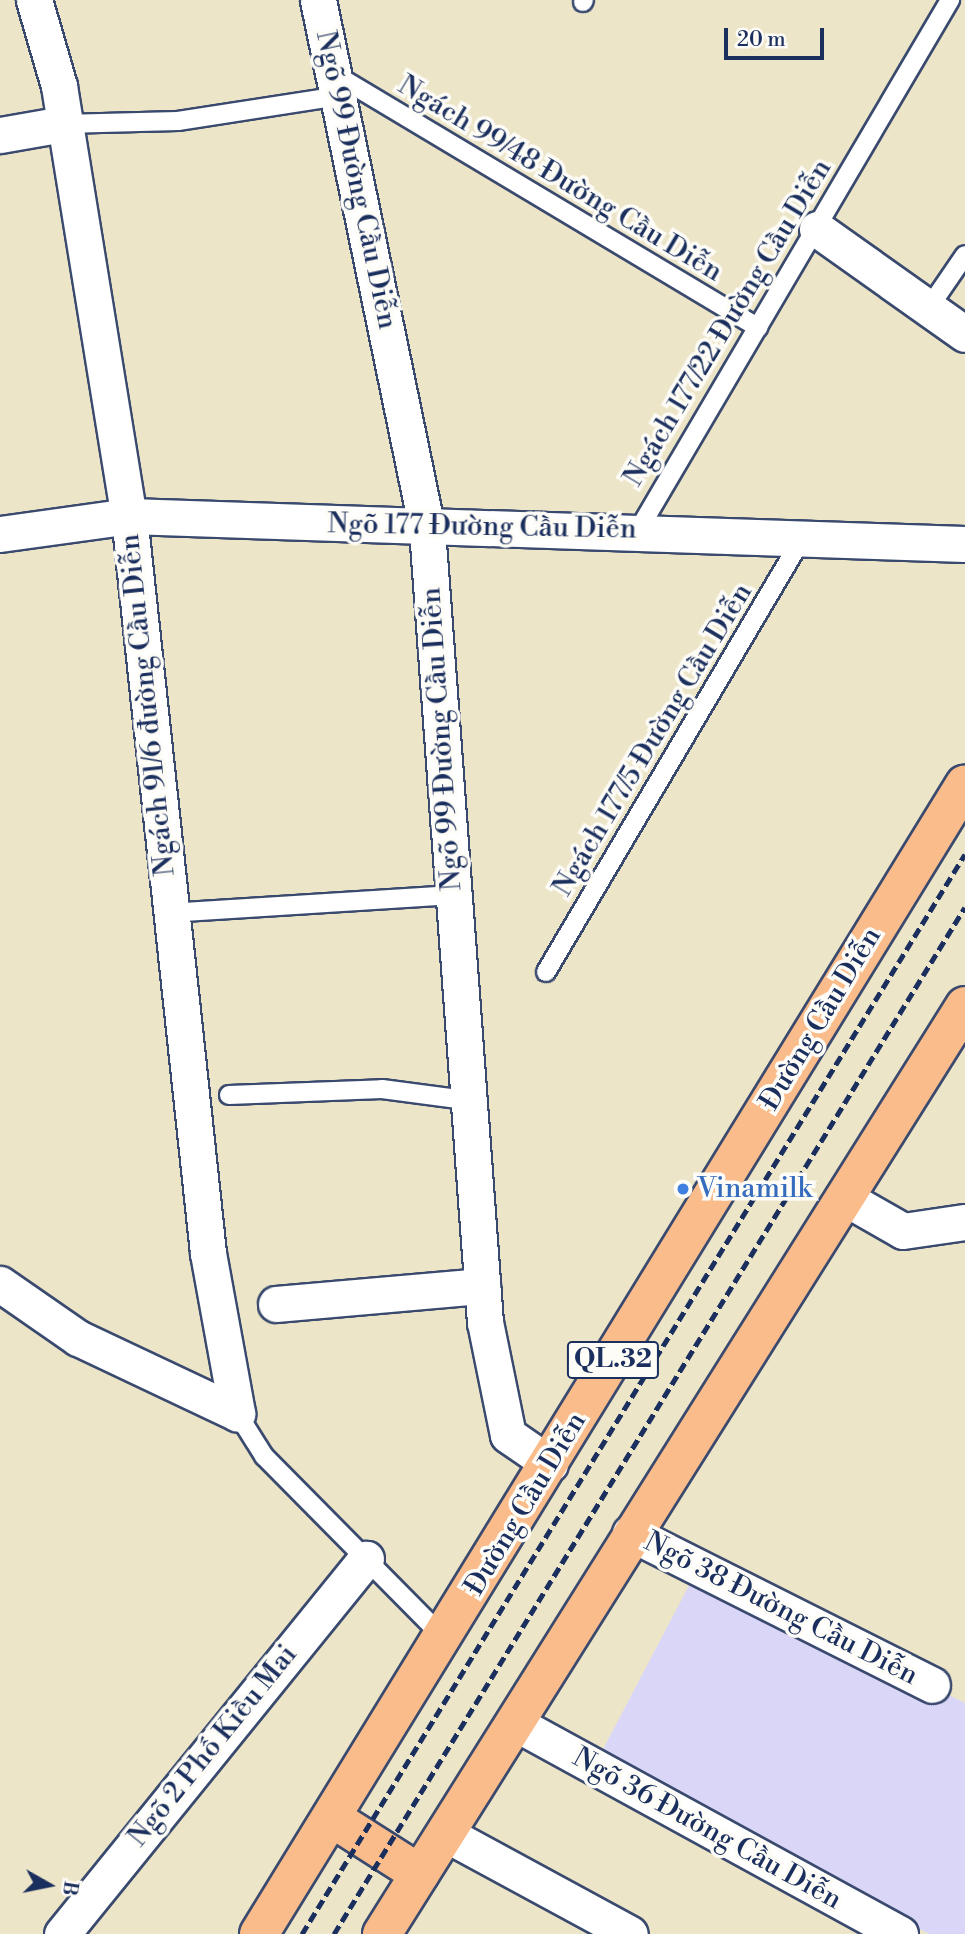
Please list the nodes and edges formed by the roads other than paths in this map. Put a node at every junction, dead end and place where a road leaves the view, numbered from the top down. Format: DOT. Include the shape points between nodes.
graph roads {
  1 [pos="34,0"];
  2 [pos="318,0"];
  3 [pos="950,0"];
  4 [pos="338,86"];
  5 [pos="64,124"];
  6 [pos="0,135"];
  7 [pos="817,229"];
  8 [pos="965,255"];
  9 [pos="928,309"];
  10 [pos="758,328"];
  11 [pos="965,334"];
  12 [pos="129,516"];
  13 [pos="427,529"];
  14 [pos="639,529"];
  15 [pos="0,534"];
  16 [pos="804,536"];
  17 [pos="965,544"];
  18 [pos="965,785"];
  19 [pos="452,895"];
  20 [pos="169,913"];
  21 [pos="546,972"];
  22 [pos="965,1006"];
  23 [pos="229,1095"];
  24 [pos="465,1100"];
  25 [pos="847,1199"];
  26 [pos="965,1222"];
  27 [pos="0,1284"];
  28 [pos="482,1286"];
  29 [pos="276,1304"];
  30 [pos="237,1413"];
  31 [pos="550,1464"];
  32 [pos="630,1533"];
  33 [pos="366,1559"];
  34 [pos="445,1639"];
  35 [pos="932,1685"];
  36 [pos="515,1723"];
  37 [pos="332,1818"];
  38 [pos="446,1834"];
  39 [pos="420,1874"];
  40 [pos="846,1921"];
  41 [pos="62,1934"];
  42 [pos="259,1934"];
  43 [pos="382,1934"];
  44 [pos="630,1934"];
  45 [pos="900,1934"];
  1 -- 5 [label="street, Ngách 91/6 đường Cầu Diễn"];
  2 -- 4 [label="street, Ngõ 99 Đường Cầu Diễn"];
  3 -- 7 [label="lane, Ngách 177/22 Đường Cầu Diễn" via="897,80"];
  4 -- 5 [label="lane" via="178,121"];
  4 -- 10 [label="lane, Ngách 99/48 Đường Cầu Diễn"];
  4 -- 13 [label="street, Ngõ 99 Đường Cầu Diễn"];
  5 -- 6 [label="street"];
  5 -- 12 [label="street, Ngách 91/6 đường Cầu Diễn"];
  7 -- 9 [label="street"];
  7 -- 10 [label="lane, Ngách 177/22 Đường Cầu Diễn"];
  8 -- 9 [label="lane"];
  9 -- 11 [label="street"];
  10 -- 14 [label="lane, Ngách 177/22 Đường Cầu Diễn"];
  12 -- 13 [label="street, Ngõ 177 Đường Cầu Diễn"];
  12 -- 15 [label="street, Ngõ 177 Đường Cầu Diễn"];
  12 -- 20 [label="street, Ngách 91/6 đường Cầu Diễn"];
  13 -- 14 [label="street, Ngõ 177 Đường Cầu Diễn"];
  13 -- 19 [label="street, Ngõ 99 Đường Cầu Diễn" via="441,662"];
  14 -- 16 [label="street, Ngõ 177 Đường Cầu Diễn"];
  16 -- 17 [label="street, Ngõ 177 Đường Cầu Diễn"];
  16 -- 21 [label="lane, Ngách 177/5 Đường Cầu Diễn"];
  18 -- 31 [label="highway, Đường Cầu Diễn / QL.32"];
  19 -- 20 [label="lane"];
  19 -- 24 [label="street, Ngõ 99 Đường Cầu Diễn"];
  20 -- 30 [label="street, Ngách 91/6 đường Cầu Diễn" via="208,1252"];
  22 -- 25 [label="highway"];
  23 -- 24 [label="lane" via="382,1089"];
  24 -- 28 [label="street, Ngõ 99 Đường Cầu Diễn"];
  25 -- 26 [label="street" via="904,1231"];
  25 -- 32 [label="highway"];
  27 -- 30 [label="street" via="78,1338"];
  28 -- 29 [label="street"];
  28 -- 31 [label="street, Ngõ 99 Đường Cầu Diễn" via="508,1435"];
  30 -- 33 [label="lane" via="264,1456"];
  31 -- 34 [label="highway, Đường Cầu Diễn / QL.32"];
  32 -- 35 [label="street, Ngõ 38 Đường Cầu Diễn"];
  32 -- 36 [label="highway"];
  33 -- 34 [label="lane"];
  33 -- 41 [label="street, Ngõ 2 Phố Kiều Mai"];
  34 -- 37 [label="highway, Đường Cầu Diễn / QL.32"];
  36 -- 38 [label="highway"];
  36 -- 40 [label="street, Ngõ 36 Đường Cầu Diễn"];
  37 -- 39 [label="highway"];
  37 -- 42 [label="highway, Đường Cầu Diễn / QL.32"];
  38 -- 39 [label="highway"];
  38 -- 44 [label="street"];
  39 -- 43 [label="highway"];
  40 -- 45 [label="street, Ngõ 36 Đường Cầu Diễn"];
}
